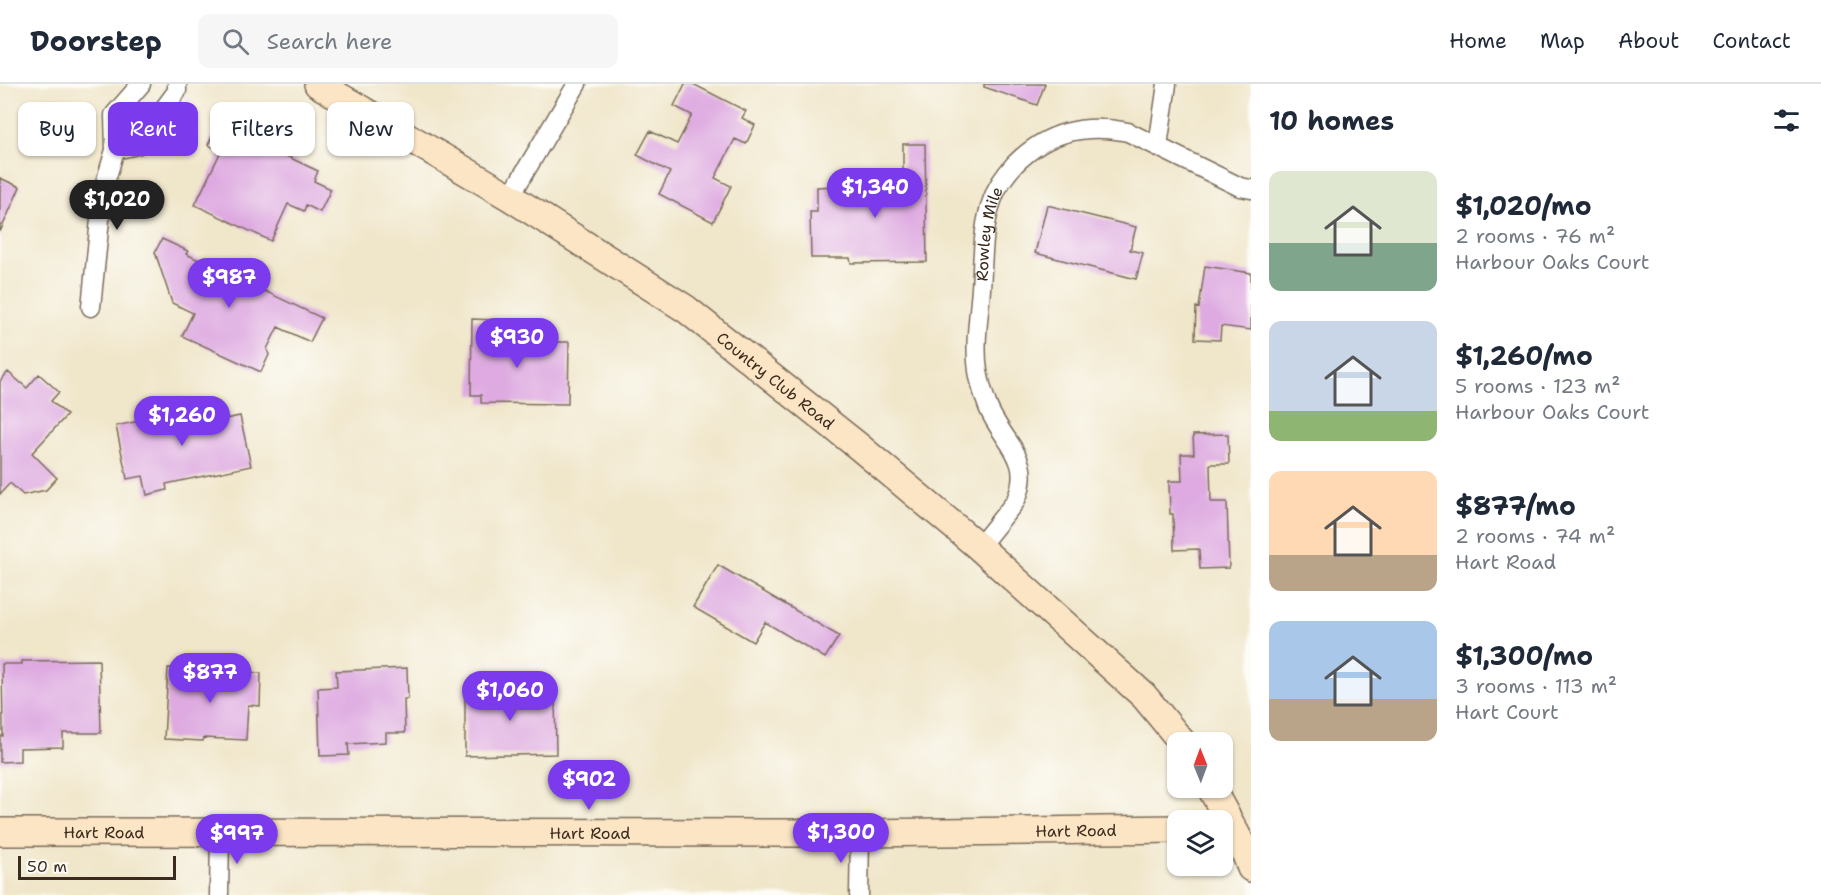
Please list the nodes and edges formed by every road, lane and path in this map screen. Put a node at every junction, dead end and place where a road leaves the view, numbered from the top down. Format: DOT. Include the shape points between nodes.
graph roads {
  1 [pos="141,84"];
  2 [pos="177,84"];
  3 [pos="318,84"];
  4 [pos="577,84"];
  5 [pos="1167,84"];
  6 [pos="125,102"];
  7 [pos="170,102"];
  8 [pos="1158,146"];
  9 [pos="113,156"];
  10 [pos="1251,189"];
  11 [pos="510,197"];
  12 [pos="91,307"];
  13 [pos="979,547"];
  14 [pos="1174,732"];
  15 [pos="1167,829"];
  16 [pos="0,832"];
  17 [pos="220,833"];
  18 [pos="860,833"];
  19 [pos="1233,833"];
  20 [pos="1248,854"];
  21 [pos="219,895"];
  22 [pos="859,895"];
  1 -- 6 [label="street"];
  2 -- 7 [label="street" via="177,92"];
  3 -- 11 [label="street, Country Club Road"];
  4 -- 11 [label="street"];
  5 -- 8 [label="street"];
  8 -- 10 [label="street, Rowley Mile"];
  8 -- 13 [label="street, Rowley Mile" via="1128,132 1109,129 1080,129 1052,136 1021,158 993,197 986,222 978,371 988,407 1018,457 1023,476 1015,502"];
  9 -- 12 [label="street" via="103,190"];
  11 -- 13 [label="street, Country Club Road" via="686,309"];
  13 -- 14 [label="street, Country Club Road" via="1144,696"];
  15 -- 18 [label="street, Hart Road"];
  16 -- 17 [label="street, Hart Road"];
  17 -- 18 [label="street, Hart Road"];
  17 -- 21 [label="street"];
  18 -- 22 [label="street"];
  19 -- 20 [label="street"];
}
